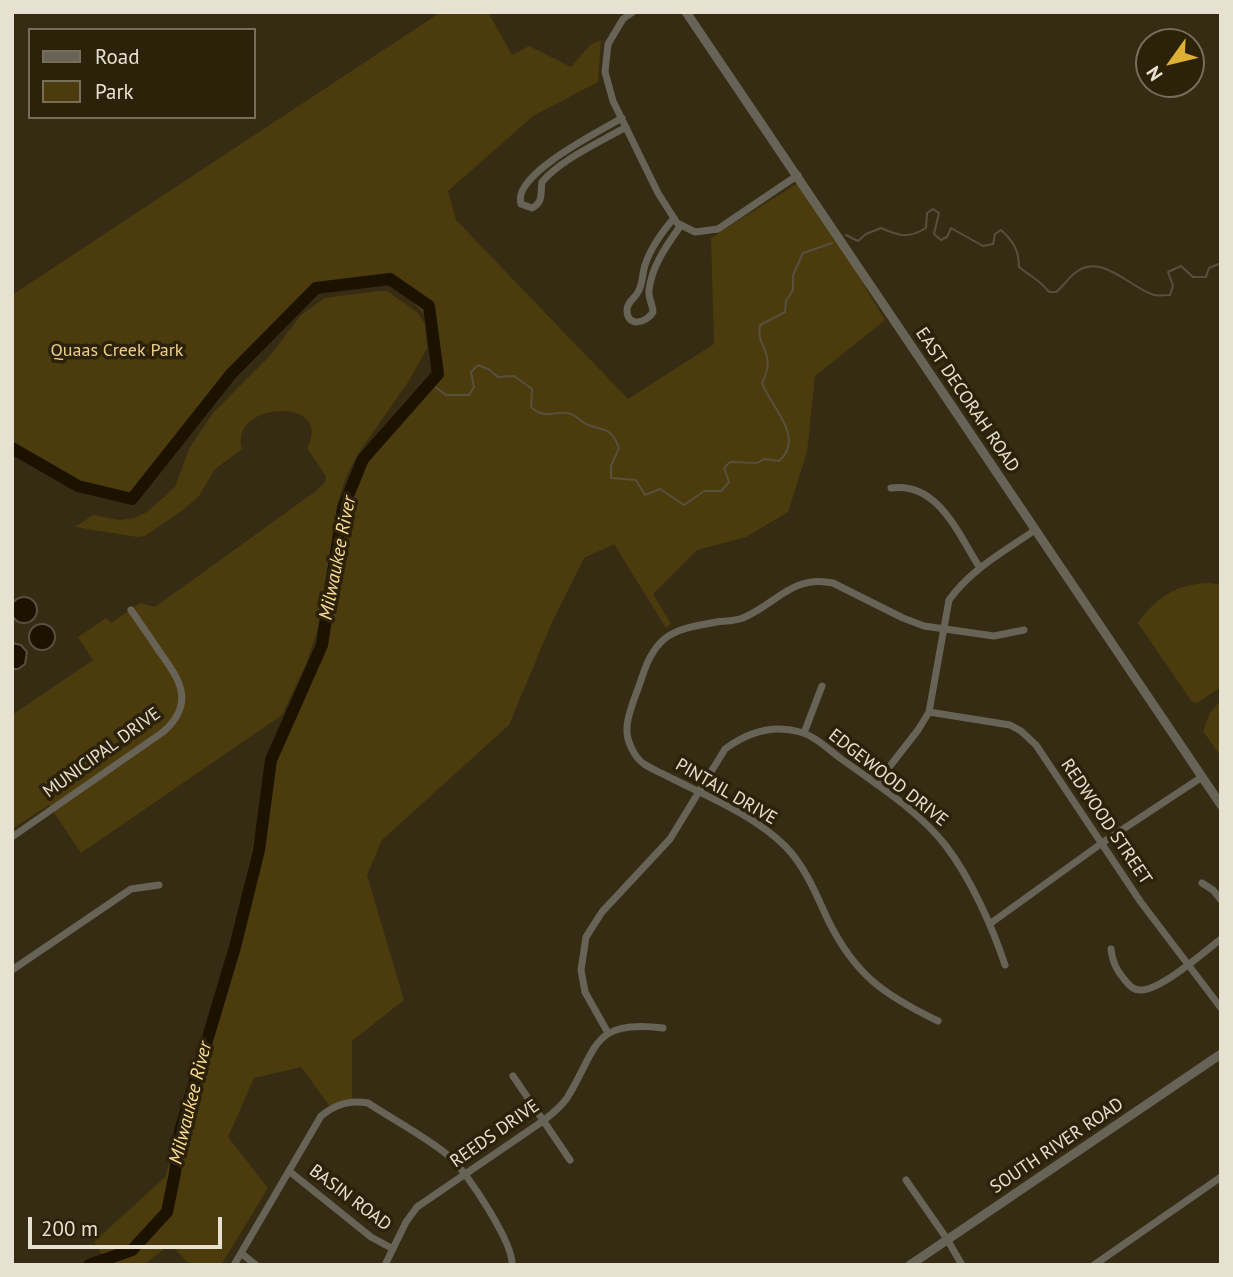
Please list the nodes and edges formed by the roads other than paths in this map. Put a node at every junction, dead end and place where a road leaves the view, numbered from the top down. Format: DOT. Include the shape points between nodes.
graph roads {
  1 [pos="633,12"];
  2 [pos="686,12"];
  3 [pos="622,118"];
  4 [pos="626,127"];
  5 [pos="798,175"];
  6 [pos="674,218"];
  7 [pos="681,225"];
  8 [pos="891,488"];
  9 [pos="1035,530"];
  10 [pos="981,568"];
  11 [pos="131,610"];
  12 [pos="942,629"];
  13 [pos="1024,630"];
  14 [pos="822,686"];
  15 [pos="929,712"];
  16 [pos="804,733"];
  17 [pos="1202,777"];
  18 [pos="876,784"];
  19 [pos="698,792"];
  20 [pos="1221,805"];
  21 [pos="12,837"];
  22 [pos="1102,843"];
  23 [pos="1202,883"];
  24 [pos="159,885"];
  25 [pos="1221,900"];
  26 [pos="991,923"];
  27 [pos="1221,939"];
  28 [pos="1111,949"];
  29 [pos="1188,964"];
  30 [pos="1005,965"];
  31 [pos="12,970"];
  32 [pos="1221,1008"];
  33 [pos="938,1021"];
  34 [pos="663,1028"];
  35 [pos="608,1033"];
  36 [pos="1221,1054"];
  37 [pos="513,1076"];
  38 [pos="543,1121"];
  39 [pos="570,1160"];
  40 [pos="289,1171"];
  41 [pos="465,1175"];
  42 [pos="1221,1177"];
  43 [pos="906,1180"];
  44 [pos="947,1239"];
  45 [pos="393,1249"];
  46 [pos="241,1253"];
  47 [pos="234,1265"];
  48 [pos="256,1265"];
  49 [pos="385,1265"];
  50 [pos="512,1265"];
  51 [pos="910,1265"];
  52 [pos="962,1265"];
  53 [pos="1094,1265"];
  1 -- 3 [label="street" via="623,19 608,44 604,72"];
  2 -- 5 [label="street, EAST DECORAH ROAD"];
  3 -- 4 [label="street"];
  3 -- 4 [label="street" via="547,163 521,191 521,204 537,206 545,178"];
  4 -- 6 [label="street"];
  5 -- 7 [label="street" via="718,229 695,232"];
  5 -- 9 [label="street, EAST DECORAH ROAD"];
  6 -- 7 [label="street"];
  6 -- 7 [label="street" via="653,247 638,293 628,304 626,311 636,323 653,312 649,290 656,267"];
  8 -- 10 [label="street" via="913,488 937,502"];
  9 -- 10 [label="street"];
  9 -- 17 [label="street, EAST DECORAH ROAD"];
  10 -- 12 [label="street" via="949,600"];
  11 -- 21 [label="street, MUNICIPAL DRIVE" via="178,678 182,699 178,716 163,732"];
  12 -- 13 [label="street" via="994,636"];
  12 -- 15 [label="street"];
  12 -- 19 [label="street, PINTAIL DRIVE" via="902,618 821,581 805,582 740,619 673,632 647,663 626,727 630,746 642,763"];
  14 -- 16 [label="street"];
  15 -- 18 [label="street"];
  15 -- 22 [label="street, REDWOOD STREET" via="1000,722 1021,731 1036,745"];
  16 -- 18 [label="street, EDGEWOOD DRIVE"];
  16 -- 19 [label="street, EDGEWOOD DRIVE" via="763,729 739,738 725,749"];
  17 -- 20 [label="street, EAST DECORAH ROAD"];
  17 -- 22 [label="street"];
  18 -- 26 [label="street, EDGEWOOD DRIVE" via="932,829 948,848"];
  19 -- 33 [label="street, PINTAIL DRIVE" via="745,816 787,848 812,883 844,950 871,982"];
  19 -- 35 [label="street, EDGEWOOD DRIVE" via="670,839 602,912 586,937 580,970 585,992"];
  22 -- 26 [label="street"];
  22 -- 29 [label="street, REDWOOD STREET"];
  23 -- 25 [label="street"];
  24 -- 31 [label="street" via="131,890"];
  26 -- 30 [label="street, EDGEWOOD DRIVE"];
  27 -- 29 [label="street"];
  28 -- 29 [label="street" via="1120,975 1140,991"];
  29 -- 32 [label="street, REDWOOD STREET"];
  34 -- 35 [label="street" via="635,1026"];
  35 -- 38 [label="street, REEDS DRIVE" via="593,1047 567,1098"];
  36 -- 44 [label="street, SOUTH RIVER ROAD"];
  37 -- 38 [label="street"];
  38 -- 39 [label="street"];
  38 -- 41 [label="street, REEDS DRIVE"];
  40 -- 41 [label="street" via="321,1116 352,1100 368,1103 449,1156"];
  40 -- 45 [label="street, BASIN ROAD" via="371,1237"];
  40 -- 46 [label="street"];
  41 -- 45 [label="street, REEDS DRIVE" via="417,1207"];
  41 -- 50 [label="street" via="506,1239"];
  42 -- 53 [label="street"];
  43 -- 44 [label="street"];
  44 -- 51 [label="street, SOUTH RIVER ROAD"];
  44 -- 52 [label="street"];
  45 -- 49 [label="street, REEDS DRIVE"];
  46 -- 47 [label="street"];
  46 -- 48 [label="street"];
}
